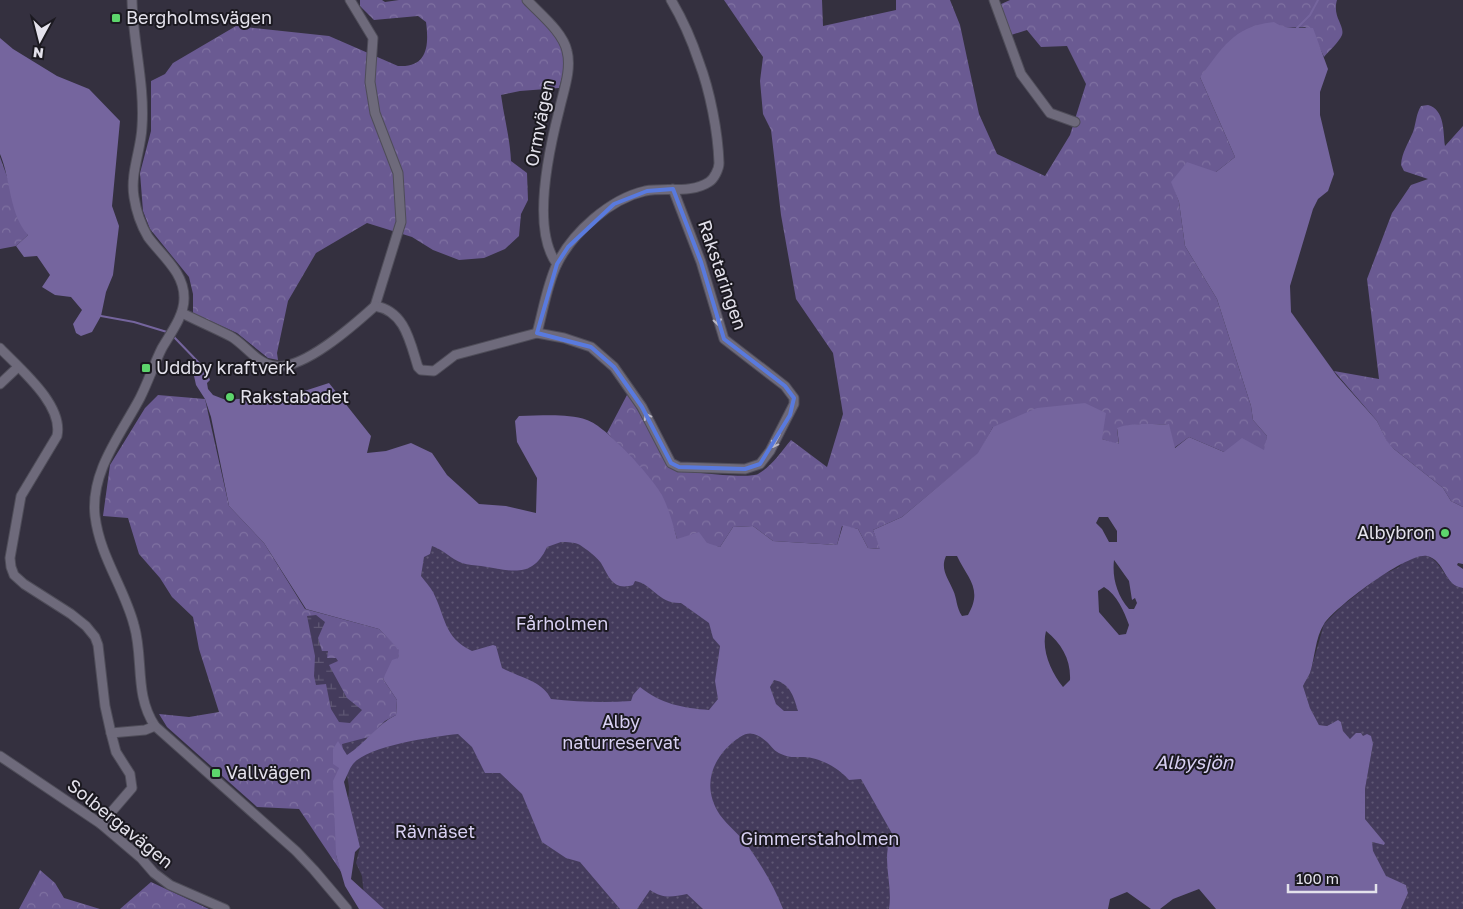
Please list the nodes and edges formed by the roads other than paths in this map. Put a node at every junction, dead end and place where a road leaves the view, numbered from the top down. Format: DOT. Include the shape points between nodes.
graph roads {
  1 [pos="132,0"];
  2 [pos="350,0"];
  3 [pos="527,0"];
  4 [pos="671,0"];
  5 [pos="994,0"];
  6 [pos="1075,122"];
  7 [pos="673,189"];
  8 [pos="557,264"];
  9 [pos="375,306"];
  10 [pos="182,313"];
  11 [pos="537,333"];
  12 [pos="0,348"];
  13 [pos="18,367"];
  14 [pos="0,384"];
  15 [pos="155,726"];
  16 [pos="110,733"];
  17 [pos="0,756"];
  18 [pos="101,824"];
  19 [pos="225,909"];
  20 [pos="347,909"];
  1 -- 10 [label="street" via="132,28 142,85 142,129 133,195 147,235 181,282"];
  2 -- 9 [label="street" via="373,38 370,82 375,113 398,173 401,222"];
  3 -- 8 [label="street, Ormvägen" via="563,40 568,61 545,179 544,212 548,242 551,256"];
  4 -- 7 [label="street" via="700,64 709,98 719,165 709,182"];
  5 -- 6 [label="street" via="1021,74 1050,113"];
  7 -- 8 [label="street" via="646,191 614,204 586,227"];
  7 -- 11 [label="street, Rakstaringen, one-way" via="702,262 724,339 785,386 794,398 790,415 760,464 745,469 679,467 672,463 642,407 614,367 591,347"];
  8 -- 11 [label="street"];
  9 -- 10 [label="street" via="341,337 293,364 275,367 266,364 229,336"];
  9 -- 11 [label="street" via="391,312 401,322 418,367 427,371 434,371 455,355 475,348"];
  10 -- 15 [label="street" via="104,462 94,514 101,546 134,625 141,694 147,714"];
  12 -- 13 [label="street"];
  13 -- 14 [label="street"];
  13 -- 16 [label="street" via="50,405 59,426 57,436 21,496 11,567 24,584 71,614 95,637"];
  15 -- 16 [label="street"];
  15 -- 20 [label="street" via="296,851"];
  16 -- 18 [label="street" via="116,752 130,774 132,788"];
  17 -- 18 [label="street, Solbergavägen"];
  18 -- 19 [label="street, Solbergavägen" via="165,881"];
}
